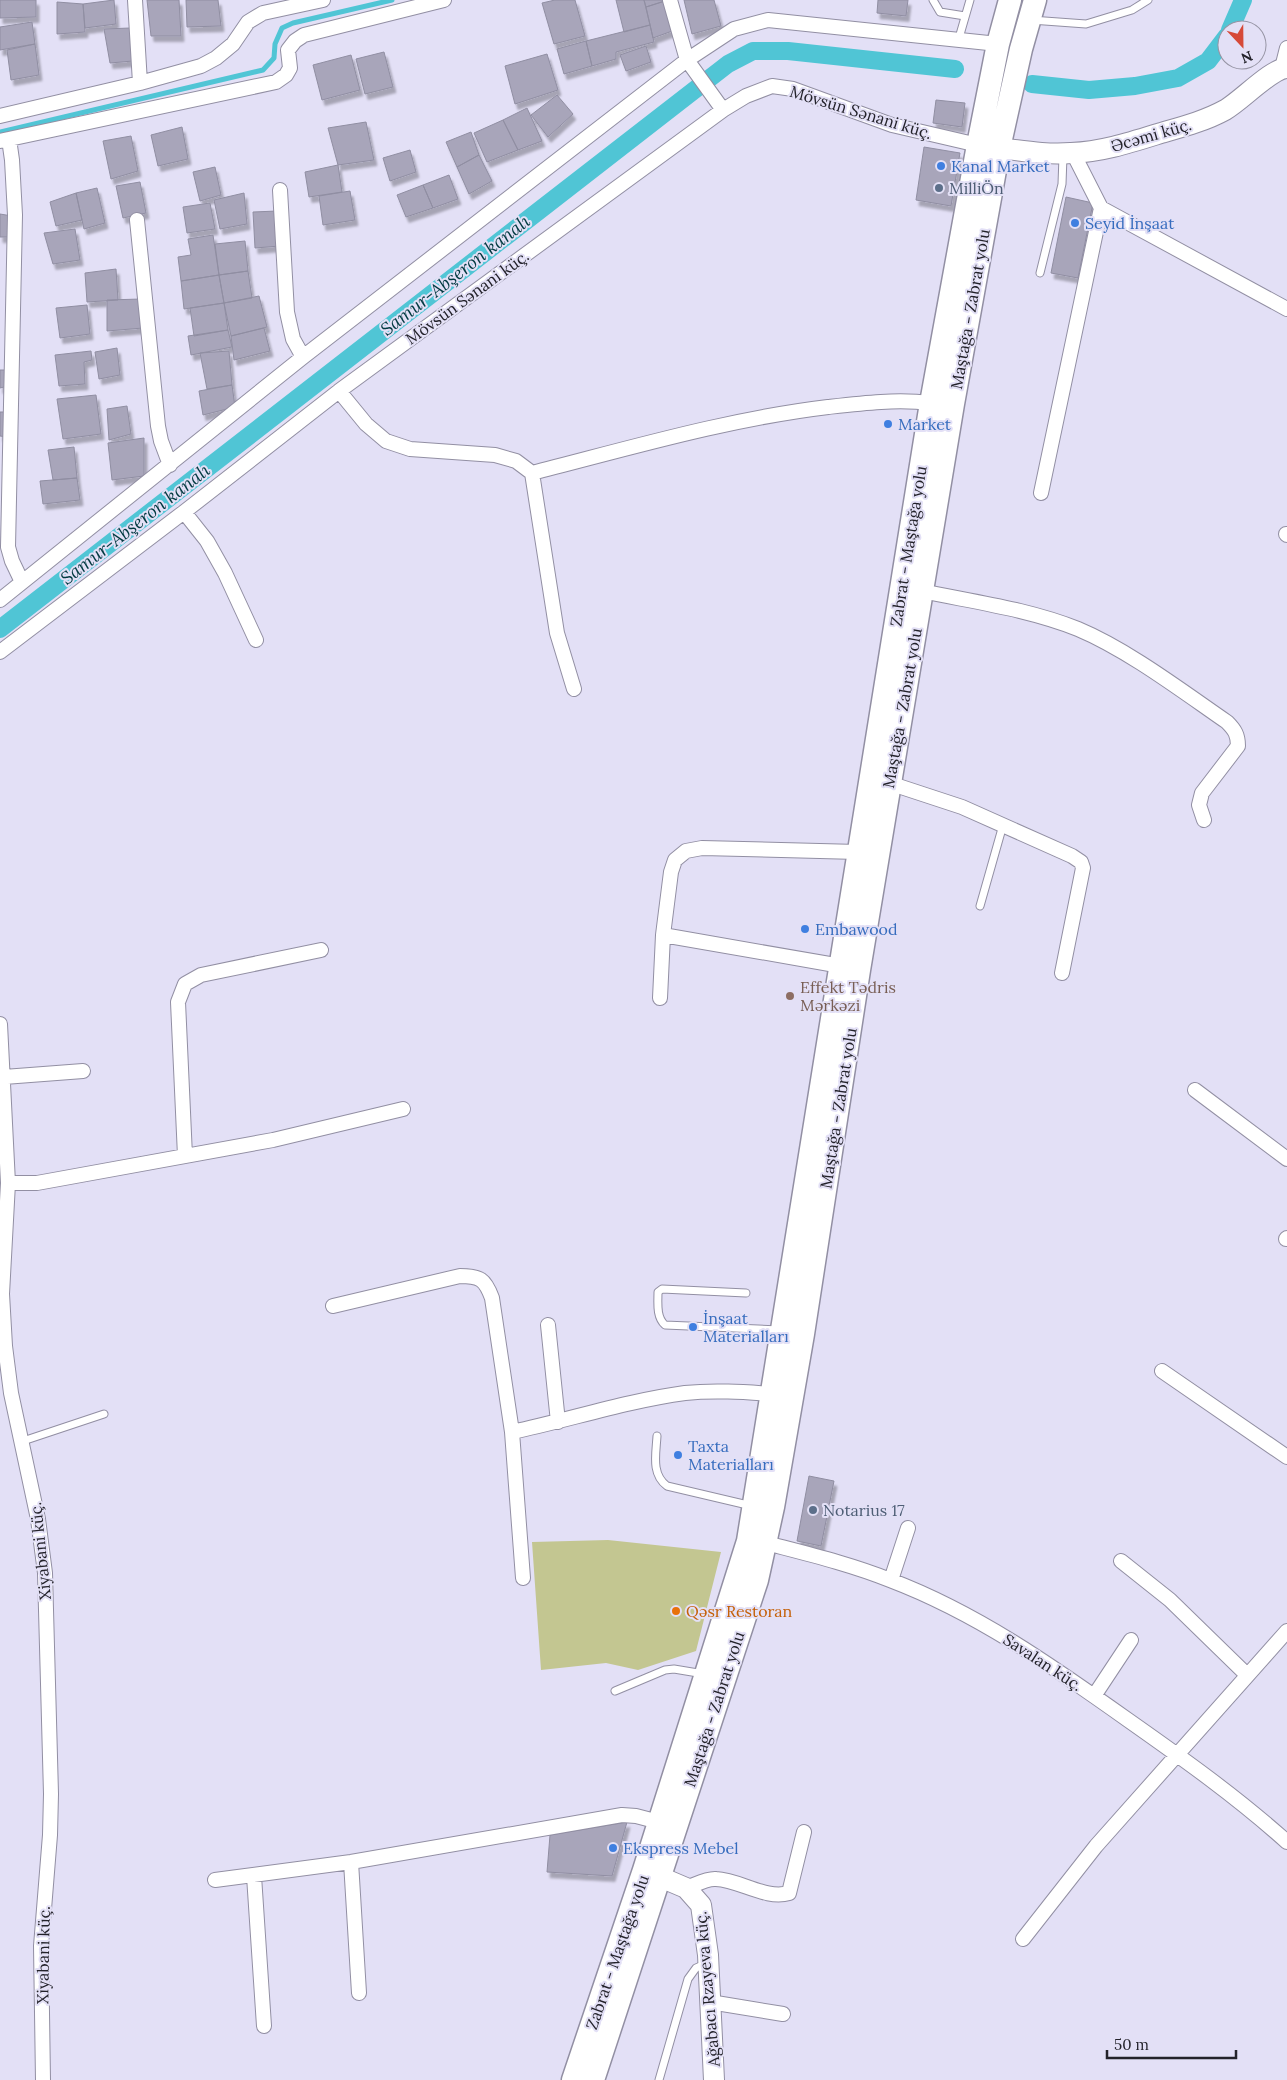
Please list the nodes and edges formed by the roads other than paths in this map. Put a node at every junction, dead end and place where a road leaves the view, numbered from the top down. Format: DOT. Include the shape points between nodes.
graph roads {
  1 [pos="134,0"];
  2 [pos="322,0"];
  3 [pos="444,0"];
  4 [pos="670,0"];
  5 [pos="933,0"];
  6 [pos="970,0"];
  7 [pos="1010,0"];
  8 [pos="1148,0"];
  9 [pos="307,2"];
  10 [pos="1032,10"];
  11 [pos="965,16"];
  12 [pos="959,38"];
  13 [pos="998,44"];
  14 [pos="1287,48"];
  15 [pos="687,60"];
  16 [pos="1285,68"];
  17 [pos="140,83"];
  18 [pos="723,110"];
  19 [pos="0,116"];
  20 [pos="4,140"];
  21 [pos="989,147"];
  22 [pos="1068,153"];
  23 [pos="280,190"];
  24 [pos="1101,208"];
  25 [pos="137,220"];
  26 [pos="1040,273"];
  27 [pos="1287,309"];
  28 [pos="303,357"];
  29 [pos="340,391"];
  30 [pos="930,403"];
  31 [pos="170,465"];
  32 [pos="532,473"];
  33 [pos="1041,493"];
  34 [pos="184,512"];
  35 [pos="22,582"];
  36 [pos="922,591"];
  37 [pos="0,600"];
  38 [pos="256,640"];
  39 [pos="0,652"];
  40 [pos="574,689"];
  41 [pos="889,783"];
  42 [pos="1204,820"];
  43 [pos="1003,825"];
  44 [pos="858,852"];
  45 [pos="980,906"];
  46 [pos="663,935"];
  47 [pos="321,950"];
  48 [pos="841,966"];
  49 [pos="1062,973"];
  50 [pos="660,998"];
  51 [pos="0,1024"];
  52 [pos="83,1071"];
  53 [pos="4,1077"];
  54 [pos="1195,1090"];
  55 [pos="403,1109"];
  56 [pos="185,1156"];
  57 [pos="1287,1159"];
  58 [pos="8,1183"];
  59 [pos="746,1293"];
  60 [pos="333,1306"];
  61 [pos="548,1325"];
  62 [pos="782,1330"];
  63 [pos="2,1346"];
  64 [pos="1162,1371"];
  65 [pos="773,1394"];
  66 [pos="104,1414"];
  67 [pos="558,1422"];
  68 [pos="512,1432"];
  69 [pos="657,1436"];
  70 [pos="23,1441"];
  71 [pos="1287,1457"];
  72 [pos="754,1507"];
  73 [pos="908,1528"];
  74 [pos="766,1543"];
  75 [pos="1121,1561"];
  76 [pos="523,1578"];
  77 [pos="891,1580"];
  78 [pos="1131,1640"];
  79 [pos="1284,1640"];
  80 [pos="707,1674"];
  81 [pos="1247,1675"];
  82 [pos="615,1691"];
  83 [pos="1094,1696"];
  84 [pos="1177,1754"];
  85 [pos="659,1822"];
  86 [pos="804,1832"];
  87 [pos="1287,1842"];
  88 [pos="351,1862"];
  89 [pos="652,1873"];
  90 [pos="254,1876"];
  91 [pos="215,1880"];
  92 [pos="686,1888"];
  93 [pos="1023,1939"];
  94 [pos="708,1962"];
  95 [pos="359,1993"];
  96 [pos="710,2002"];
  97 [pos="782,2014"];
  98 [pos="264,2026"];
  99 [pos="43,2080"];
  100 [pos="573,2080"];
  101 [pos="593,2080"];
  102 [pos="659,2080"];
  103 [pos="714,2080"];
  1 -- 17 [label="street"];
  2 -- 9 [label="street"];
  3 -- 20 [label="street" via="304,35 288,50 290,68 276,82"];
  4 -- 15 [label="street"];
  5 -- 11 [label="lane" via="940,12"];
  6 -- 11 [label="lane"];
  7 -- 13 [label="main road, Zabrat - Maştağa yolu"];
  8 -- 10 [label="lane" via="1132,10 1086,24"];
  9 -- 17 [label="street" via="263,13 248,22 233,44 201,66"];
  10 -- 21 [label="main road, Maştağa - Zabrat yolu"];
  11 -- 12 [label="lane"];
  12 -- 13 [label="street"];
  12 -- 15 [label="street" via="768,20 734,29"];
  13 -- 21 [label="main road, Zabrat - Maştağa yolu"];
  14 -- 16 [label="street"];
  15 -- 18 [label="street"];
  15 -- 28 [label="street"];
  16 -- 22 [label="street, Əcəmi küç." via="1237,103 1197,122 1108,148"];
  17 -- 19 [label="street"];
  18 -- 21 [label="street, Mövsün Sənani küç." via="772,86 793,90 892,125"];
  18 -- 29 [label="street, Mövsün Sənani küç."];
  20 -- 35 [label="street" via="12,160 15,215 8,547"];
  21 -- 22 [label="street, Əcəmi küç." via="1043,154"];
  21 -- 30 [label="main road, Zabrat - Maştağa yolu"];
  21 -- 36 [label="main road, Maştağa - Zabrat yolu"];
  22 -- 24 [label="street"];
  22 -- 26 [label="lane"];
  23 -- 28 [label="street" via="287,312 293,339"];
  24 -- 27 [label="street"];
  24 -- 33 [label="street"];
  25 -- 31 [label="street" via="158,426"];
  28 -- 31 [label="street"];
  29 -- 32 [label="street" via="366,424 386,440 410,448 495,455 516,461"];
  29 -- 34 [label="street, Mövsün Sənani küç."];
  30 -- 32 [label="street" via="881,401 782,413 720,425"];
  30 -- 44 [label="main road, Zabrat - Maştağa yolu"];
  31 -- 35 [label="street"];
  32 -- 40 [label="street" via="557,633"];
  34 -- 38 [label="street" via="211,549"];
  34 -- 39 [label="street, Mövsün Sənani küç."];
  35 -- 37 [label="street"];
  36 -- 41 [label="main road, Maştağa - Zabrat yolu"];
  36 -- 42 [label="street" via="1043,616 1080,630 1159,675 1227,722 1235,730 1238,746 1202,793 1199,805"];
  41 -- 43 [label="street" via="962,807"];
  41 -- 74 [label="main road, Maştağa - Zabrat yolu" via="803,1334"];
  43 -- 45 [label="lane"];
  43 -- 49 [label="street" via="1081,862 1083,868"];
  44 -- 46 [label="street" via="702,848 686,851 676,860 671,872"];
  44 -- 48 [label="main road, Zabrat - Maştağa yolu"];
  46 -- 48 [label="street"];
  46 -- 50 [label="street"];
  47 -- 56 [label="street" via="201,975 185,984 178,1002"];
  48 -- 62 [label="main road, Zabrat - Maştağa yolu"];
  51 -- 53 [label="street, Xiyabani küç."];
  52 -- 53 [label="street"];
  53 -- 58 [label="street, Xiyabani küç."];
  54 -- 57 [label="street"];
  55 -- 56 [label="street" via="273,1140"];
  56 -- 58 [label="street" via="37,1183"];
  58 -- 63 [label="street, Xiyabani küç."];
  59 -- 62 [label="lane" via="662,1289 658,1292 658,1313 665,1325"];
  60 -- 68 [label="street" via="460,1276 476,1276 487,1285 492,1298"];
  61 -- 67 [label="street"];
  62 -- 65 [label="main road, Zabrat - Maştağa yolu"];
  63 -- 70 [label="street, Xiyabani küç."];
  64 -- 71 [label="street"];
  65 -- 67 [label="street" via="686,1393"];
  65 -- 72 [label="main road, Zabrat - Maştağa yolu"];
  66 -- 70 [label="lane"];
  67 -- 68 [label="street"];
  68 -- 76 [label="street"];
  69 -- 72 [label="lane" via="656,1469 659,1480 667,1486"];
  70 -- 99 [label="street, Xiyabani küç." via="45,1573 50,1729 50,1835 40,1946"];
  72 -- 80 [label="main road, Zabrat - Maştağa yolu" via="744,1557"];
  73 -- 77 [label="street"];
  74 -- 77 [label="street, Savalan küç."];
  74 -- 89 [label="main road, Maştağa - Zabrat yolu" via="756,1580"];
  75 -- 81 [label="street" via="1170,1600"];
  77 -- 83 [label="street, Savalan küç." via="1011,1640"];
  78 -- 83 [label="street"];
  79 -- 81 [label="street"];
  80 -- 82 [label="lane" via="665,1670"];
  80 -- 85 [label="main road, Zabrat - Maştağa yolu"];
  81 -- 84 [label="street"];
  83 -- 84 [label="street, Savalan küç."];
  84 -- 87 [label="street, Savalan küç."];
  84 -- 93 [label="street" via="1096,1846"];
  85 -- 88 [label="street" via="622,1816"];
  85 -- 89 [label="main road, Zabrat - Maştağa yolu"];
  86 -- 92 [label="street" via="789,1893 780,1896 714,1878"];
  88 -- 90 [label="street"];
  88 -- 95 [label="street"];
  89 -- 92 [label="street, Ağabacı Rzayeva küç."];
  89 -- 100 [label="main road, Zabrat - Maştağa yolu"];
  89 -- 101 [label="main road, Maştağa - Zabrat yolu"];
  90 -- 91 [label="street"];
  90 -- 98 [label="street"];
  92 -- 94 [label="street, Ağabacı Rzayeva küç." via="701,1904"];
  94 -- 96 [label="street, Ağabacı Rzayeva küç."];
  94 -- 102 [label="lane" via="696,1968 688,1979"];
  96 -- 97 [label="street"];
  96 -- 103 [label="street, Ağabacı Rzayeva küç."];
}
